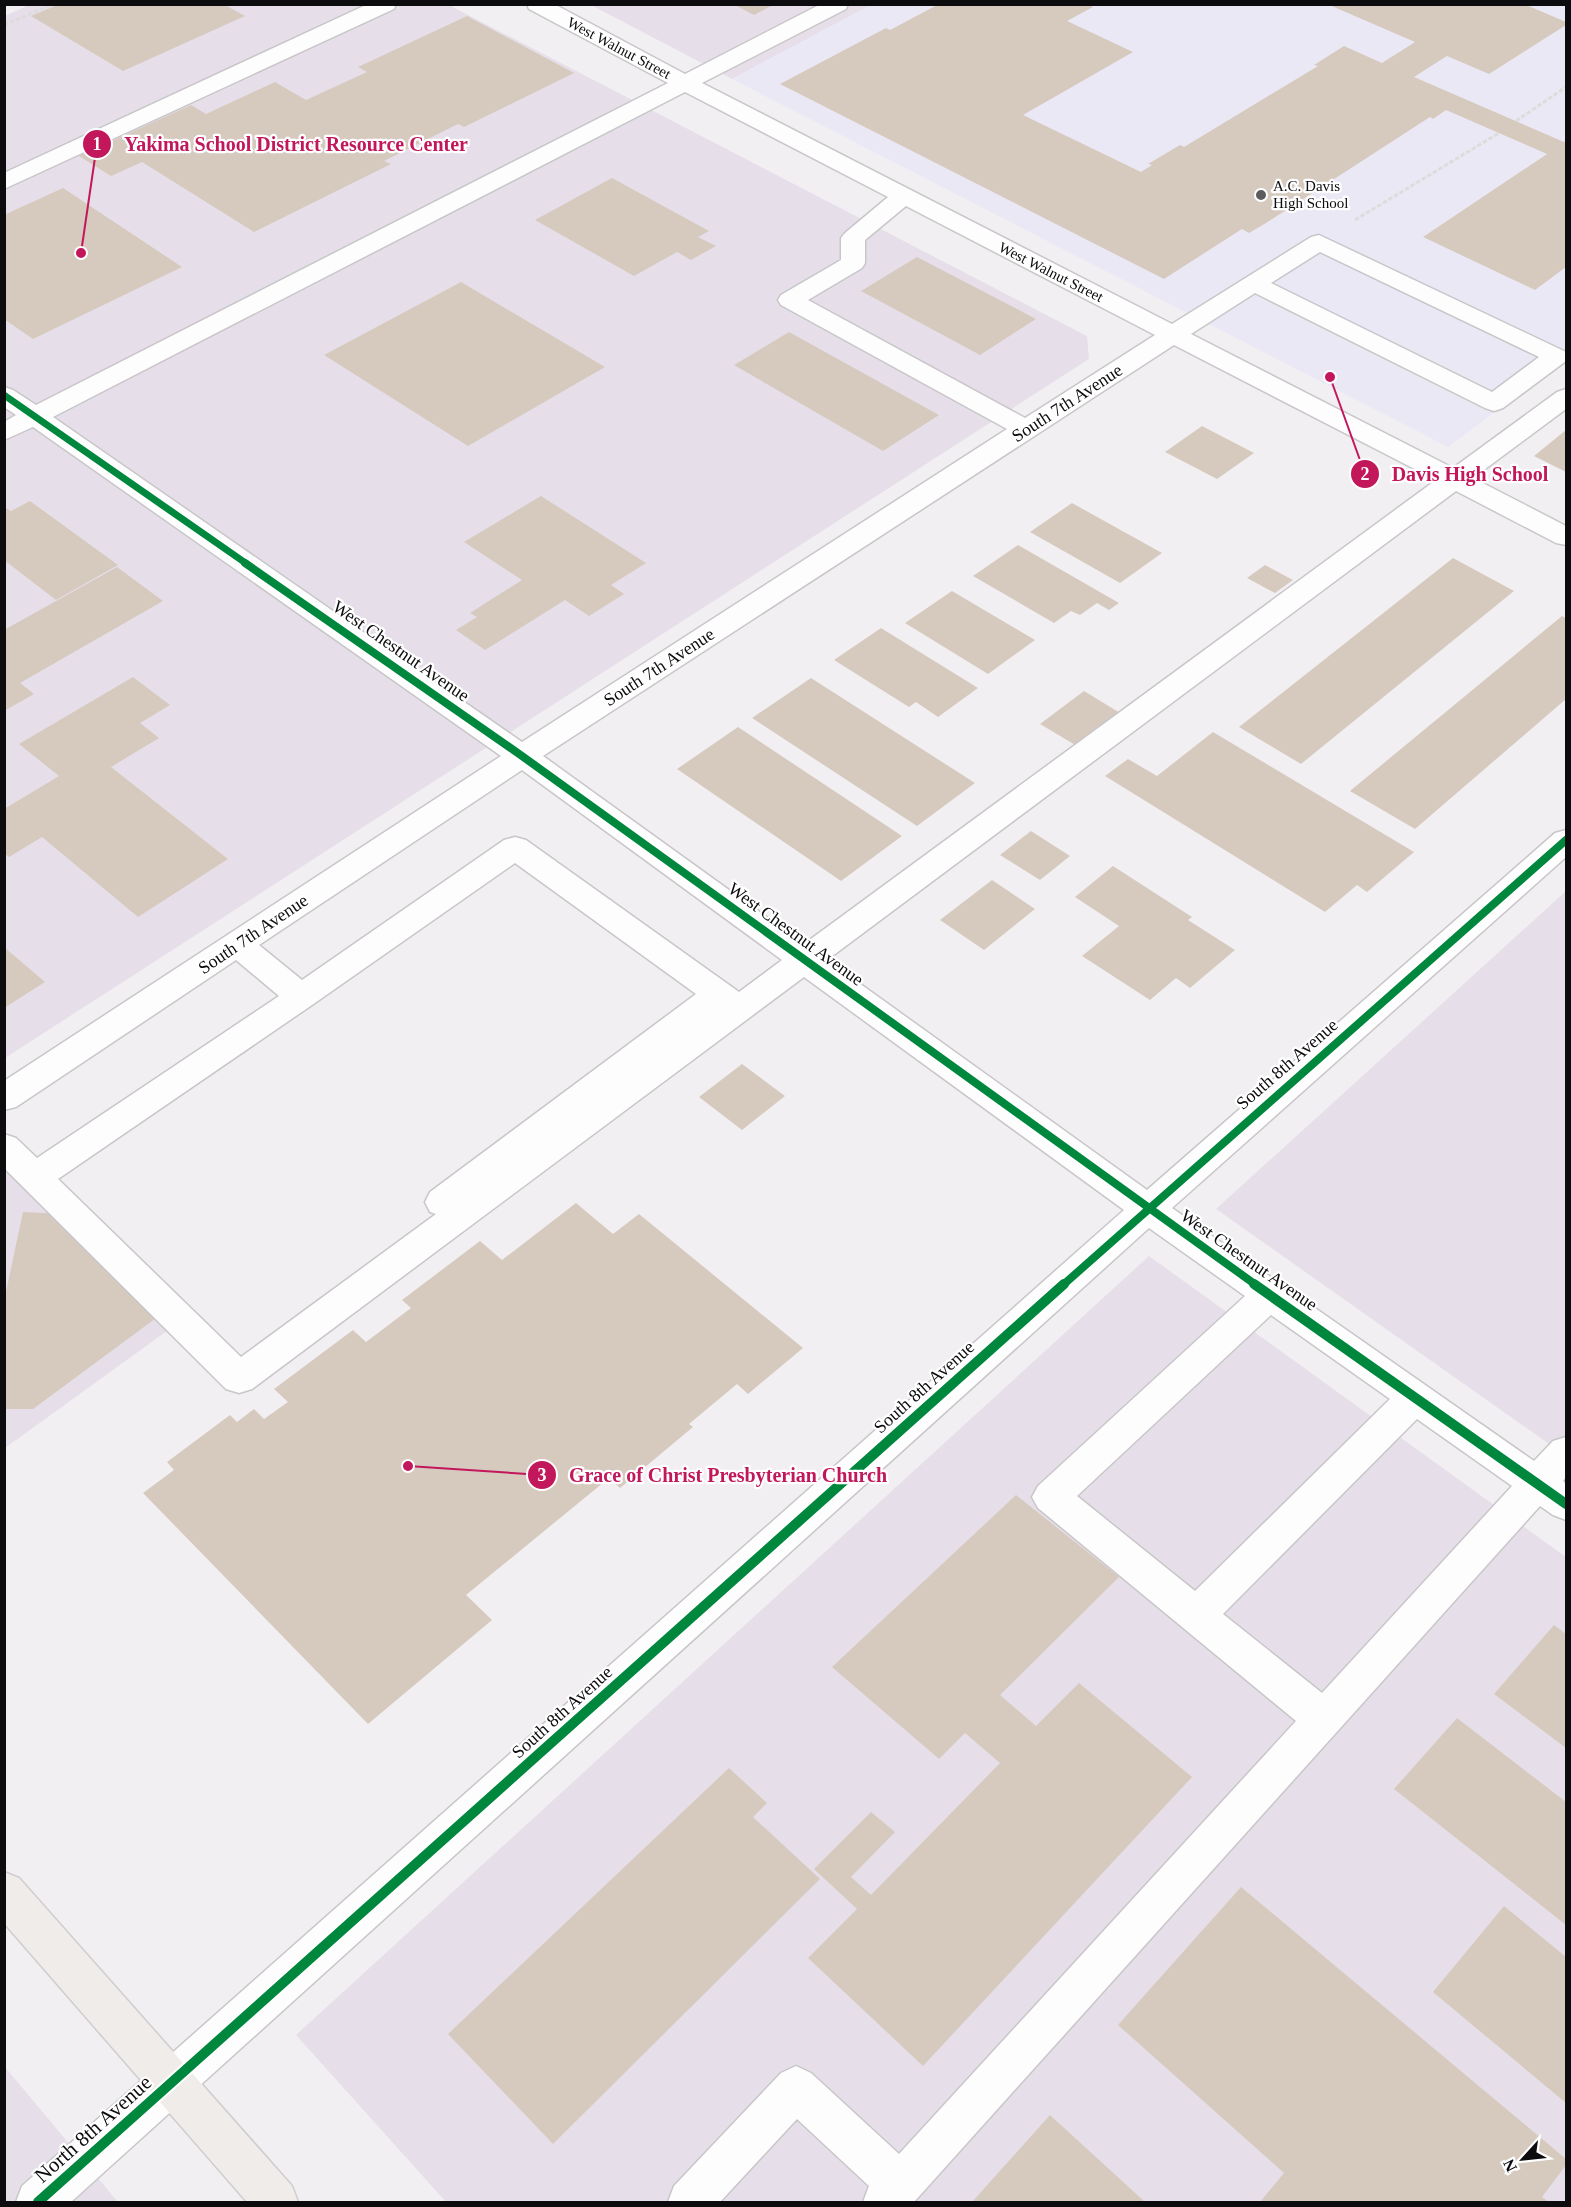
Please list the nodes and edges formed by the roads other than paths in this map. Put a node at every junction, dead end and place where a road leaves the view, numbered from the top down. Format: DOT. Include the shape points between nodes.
graph roads {
  1 [pos="386,4"];
  2 [pos="537,4"];
  3 [pos="838,4"];
  4 [pos="685,83"];
  5 [pos="4,182"];
  6 [pos="904,196"];
  7 [pos="1253,283"];
  8 [pos="1173,334"];
  9 [pos="1562,352"];
  10 [pos="4,394"];
  11 [pos="1566,397"];
  12 [pos="35,417"];
  13 [pos="1026,429"];
  14 [pos="4,432"];
  15 [pos="1456,480"];
  16 [pos="1566,537"];
  17 [pos="522,756"];
  18 [pos="1566,840"];
  19 [pos="238,944"];
  20 [pos="803,959"];
  21 [pos="301,996"];
  22 [pos="729,1001"];
  23 [pos="4,1098"];
  24 [pos="4,1147"];
  25 [pos="35,1177"];
  26 [pos="1148,1209"];
  27 [pos="1269,1295"];
  28 [pos="1415,1398"];
  29 [pos="1566,1452"];
  30 [pos="1552,1494"];
  31 [pos="1197,1615"];
  32 [pos="1324,1719"];
  33 [pos="4,1892"];
  34 [pos="172,2083"];
  35 [pos="892,2194"];
  36 [pos="38,2202"];
  37 [pos="276,2202"];
  38 [pos="690,2202"];
  1 -- 5 [label="street"];
  2 -- 4 [label="street, West Walnut Street"];
  3 -- 4 [label="street"];
  4 -- 6 [label="street, West Walnut Street"];
  4 -- 12 [label="street"];
  6 -- 8 [label="street, West Walnut Street"];
  6 -- 13 [label="street" via="852,238 853,262 790,300"];
  7 -- 8 [label="street, South 7th Avenue"];
  7 -- 9 [label="street, South 7th Avenue" via="1319,242"];
  7 -- 9 [label="street" via="1494,403"];
  8 -- 13 [label="street, South 7th Avenue"];
  8 -- 15 [label="street, West Walnut Street"];
  10 -- 12 [label="street, West Chestnut Avenue"];
  11 -- 15 [label="street"];
  12 -- 14 [label="street"];
  12 -- 17 [label="street, West Chestnut Avenue"];
  13 -- 17 [label="street, South 7th Avenue"];
  15 -- 16 [label="street, West Walnut Street"];
  15 -- 20 [label="street"];
  17 -- 19 [label="street, South 7th Avenue"];
  17 -- 20 [label="street, West Chestnut Avenue"];
  18 -- 26 [label="street, South 8th Avenue"];
  19 -- 21 [label="street"];
  19 -- 23 [label="street, South 7th Avenue"];
  20 -- 22 [label="street"];
  20 -- 26 [label="street, West Chestnut Avenue"];
  21 -- 22 [label="street" via="515,848"];
  21 -- 25 [label="street"];
  22 -- 25 [label="street" via="394,1265 239,1378"];
  24 -- 25 [label="street"];
  26 -- 27 [label="street, West Chestnut Avenue"];
  26 -- 34 [label="street, South 8th Avenue"];
  27 -- 28 [label="street, West Chestnut Avenue"];
  27 -- 31 [label="street" via="1051,1497"];
  28 -- 30 [label="street, West Chestnut Avenue"];
  28 -- 31 [label="street"];
  29 -- 30 [label="street"];
  30 -- 32 [label="street"];
  31 -- 32 [label="street"];
  32 -- 35 [label="street"];
  33 -- 34 [label="main road"];
  34 -- 36 [label="street, North 8th Avenue"];
  34 -- 37 [label="main road"];
  35 -- 38 [label="street" via="796,2088"];
}
